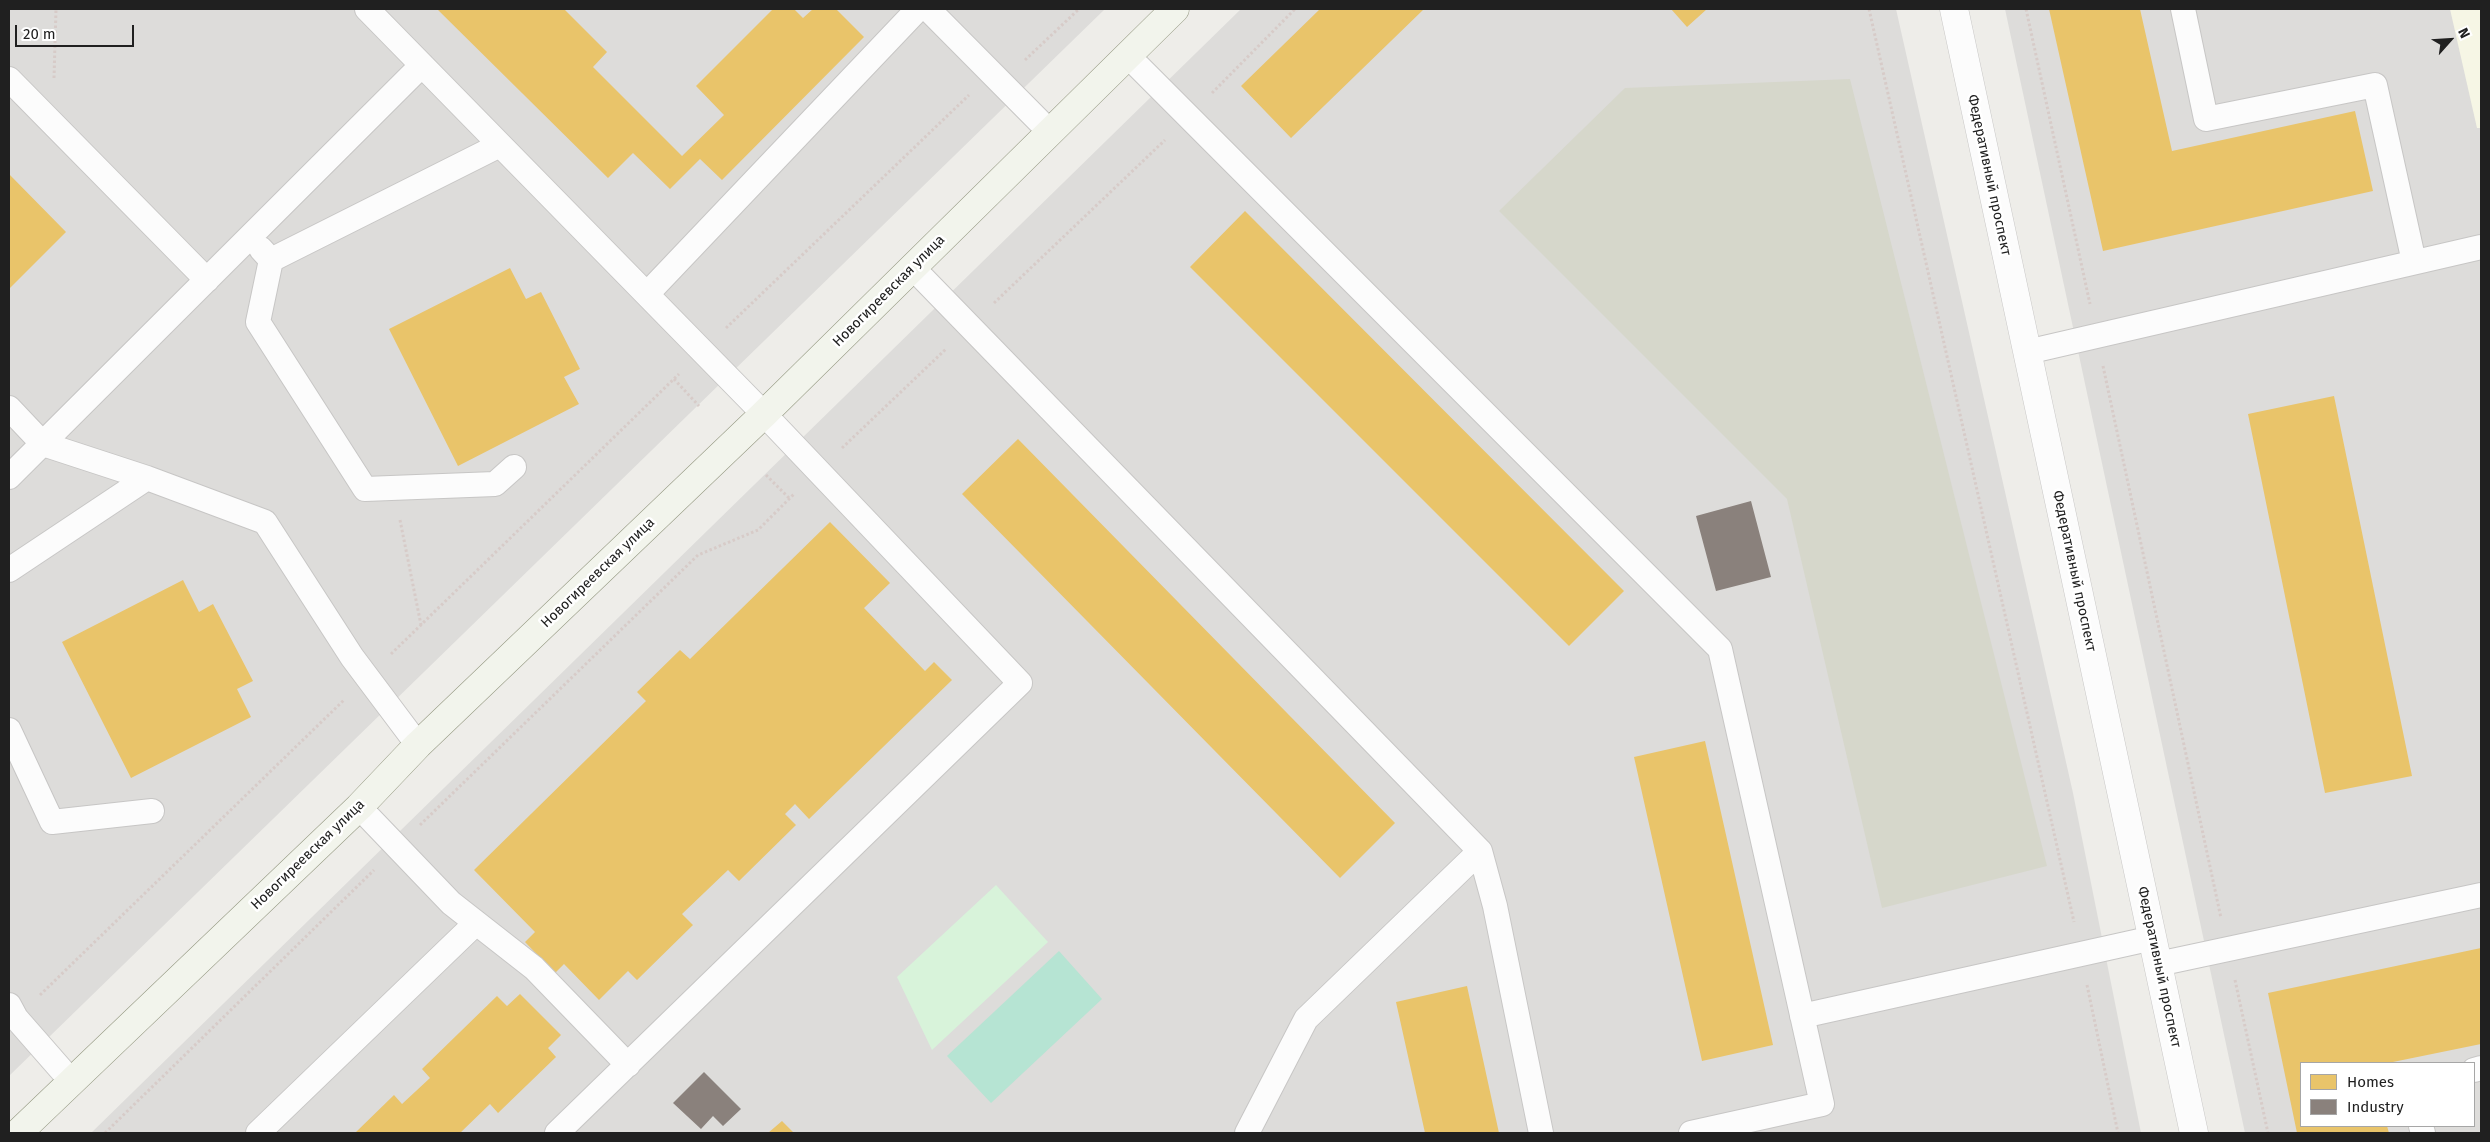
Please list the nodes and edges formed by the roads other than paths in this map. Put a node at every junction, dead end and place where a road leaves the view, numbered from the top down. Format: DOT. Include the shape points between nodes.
graph roads {
  1 [pos="367,9"];
  2 [pos="918,9"];
  3 [pos="928,9"];
  4 [pos="1175,9"];
  5 [pos="1954,9"];
  6 [pos="2183,9"];
  7 [pos="1128,56"];
  8 [pos="422,64"];
  9 [pos="9,79"];
  10 [pos="1050,132"];
  11 [pos="500,145"];
  12 [pos="250,237"];
  13 [pos="2481,247"];
  14 [pos="271,260"];
  15 [pos="2414,262"];
  16 [pos="913,268"];
  17 [pos="207,280"];
  18 [pos="646,294"];
  19 [pos="2027,352"];
  20 [pos="9,408"];
  21 [pos="764,414"];
  22 [pos="43,444"];
  23 [pos="514,466"];
  24 [pos="9,478"];
  25 [pos="146,478"];
  26 [pos="9,570"];
  27 [pos="9,730"];
  28 [pos="418,745"];
  29 [pos="359,807"];
  30 [pos="152,812"];
  31 [pos="1480,851"];
  32 [pos="2481,895"];
  33 [pos="476,922"];
  34 [pos="2153,938"];
  35 [pos="2158,964"];
  36 [pos="12,1012"];
  37 [pos="1802,1016"];
  38 [pos="628,1065"];
  39 [pos="72,1082"];
  40 [pos="570,1129"];
  41 [pos="18,1133"];
  42 [pos="258,1133"];
  43 [pos="1247,1133"];
  44 [pos="1542,1133"];
  45 [pos="1692,1133"];
  46 [pos="2194,1133"];
  1 -- 8 [label="lane"];
  2 -- 18 [label="lane"];
  3 -- 10 [label="lane"];
  4 -- 7 [label="main road, Новогиреевская улица"];
  5 -- 19 [label="street, Федеративный проспект"];
  6 -- 15 [label="lane" via="2206,119 2375,85"];
  7 -- 10 [label="main road, Новогиреевская улица"];
  7 -- 37 [label="lane" via="1720,649"];
  8 -- 11 [label="lane"];
  8 -- 12 [label="lane"];
  9 -- 17 [label="lane"];
  10 -- 16 [label="main road, Новогиреевская улица"];
  11 -- 14 [label="lane"];
  11 -- 18 [label="lane"];
  12 -- 14 [label="lane"];
  12 -- 17 [label="lane"];
  13 -- 15 [label="lane"];
  14 -- 23 [label="lane" via="258,322 365,489 494,484"];
  15 -- 19 [label="lane"];
  16 -- 21 [label="main road, Новогиреевская улица"];
  16 -- 31 [label="lane"];
  17 -- 22 [label="lane"];
  18 -- 21 [label="lane"];
  19 -- 34 [label="street, Федеративный проспект"];
  20 -- 22 [label="lane"];
  21 -- 28 [label="main road, Новогиреевская улица"];
  21 -- 38 [label="lane" via="1020,683"];
  22 -- 24 [label="lane"];
  22 -- 25 [label="lane"];
  25 -- 26 [label="lane"];
  25 -- 28 [label="lane" via="265,522 352,657"];
  27 -- 30 [label="lane" via="52,822"];
  28 -- 29 [label="main road, Новогиреевская улица"];
  29 -- 33 [label="lane" via="451,903"];
  29 -- 39 [label="main road, Новогиреевская улица"];
  31 -- 43 [label="lane" via="1306,1019"];
  31 -- 44 [label="lane" via="1495,906"];
  32 -- 35 [label="lane"];
  33 -- 38 [label="lane" via="534,968"];
  33 -- 42 [label="lane"];
  34 -- 35 [label="street, Федеративный проспект"];
  34 -- 37 [label="lane"];
  35 -- 46 [label="street, Федеративный проспект"];
  36 -- 39 [label="lane"];
  37 -- 45 [label="lane" via="1822,1104"];
  38 -- 40 [label="lane"];
  39 -- 41 [label="main road, Новогиреевская улица"];
}
